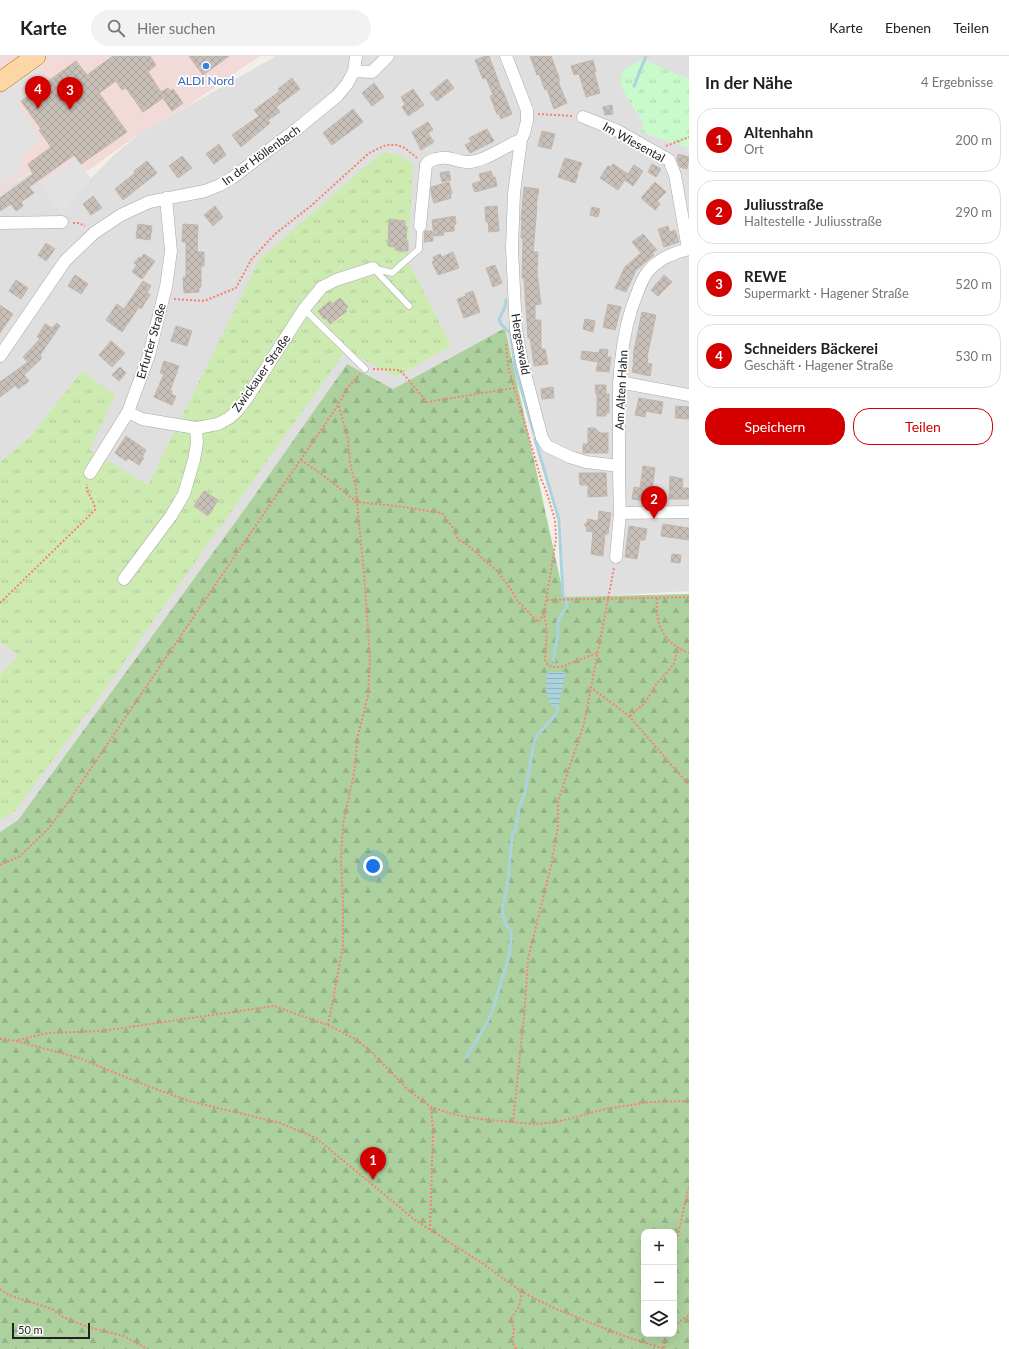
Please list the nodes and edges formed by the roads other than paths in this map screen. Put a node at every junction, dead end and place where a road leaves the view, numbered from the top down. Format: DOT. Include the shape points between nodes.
graph roads {
  1 [pos="36,56"];
  2 [pos="356,56"];
  3 [pos="388,56"];
  4 [pos="506,56"];
  5 [pos="354,71"];
  6 [pos="0,82"];
  7 [pos="583,117"];
  8 [pos="521,140"];
  9 [pos="166,198"];
  10 [pos="62,222"];
  11 [pos="0,223"];
  12 [pos="420,226"];
  13 [pos="689,249"];
  14 [pos="373,268"];
  15 [pos="409,306"];
  16 [pos="304,309"];
  17 [pos="0,356"];
  18 [pos="365,369"];
  19 [pos="619,382"];
  20 [pos="689,395"];
  21 [pos="128,412"];
  22 [pos="196,428"];
  23 [pos="619,466"];
  24 [pos="90,473"];
  25 [pos="689,512"];
  26 [pos="620,513"];
  27 [pos="616,557"];
  28 [pos="124,579"];
  1 -- 6 [label="main road"];
  2 -- 5 [label="street"];
  3 -- 5 [label="street" via="372,72"];
  4 -- 8 [label="street, Hergeswald" via="527,110"];
  5 -- 9 [label="street, In der Höllenbach" via="348,84 337,96 232,178 205,191"];
  7 -- 13 [label="street, Im Wiesental" via="616,130 669,160 675,175"];
  8 -- 12 [label="street" via="480,160 466,162 443,156 428,161"];
  8 -- 23 [label="street, Hergeswald" via="514,193 512,248 516,330 542,438 547,446 570,457 586,462"];
  9 -- 17 [label="street, In der Höllenbach" via="149,202 94,233 65,261"];
  9 -- 21 [label="street, Erfurter Straße" via="171,251 166,287 149,355"];
  10 -- 11 [label="street"];
  12 -- 14 [label="lane" via="419,249 392,273"];
  13 -- 19 [label="street, Am Alten Hahn" via="671,254 658,262 643,279 633,303 620,354"];
  14 -- 15 [label="lane"];
  14 -- 16 [label="street, Zwickauer Straße" via="322,287"];
  16 -- 18 [label="lane"];
  16 -- 22 [label="street, Zwickauer Straße" via="237,411 218,424"];
  19 -- 20 [label="street"];
  19 -- 23 [label="street, Am Alten Hahn"];
  21 -- 22 [label="street, Zwickauer Straße" via="142,419"];
  21 -- 24 [label="street, Erfurter Straße"];
  22 -- 28 [label="street" via="194,460 184,494 172,516"];
  23 -- 26 [label="street, Am Alten Hahn"];
  25 -- 26 [label="street"];
  26 -- 27 [label="street, Am Alten Hahn"];
}
